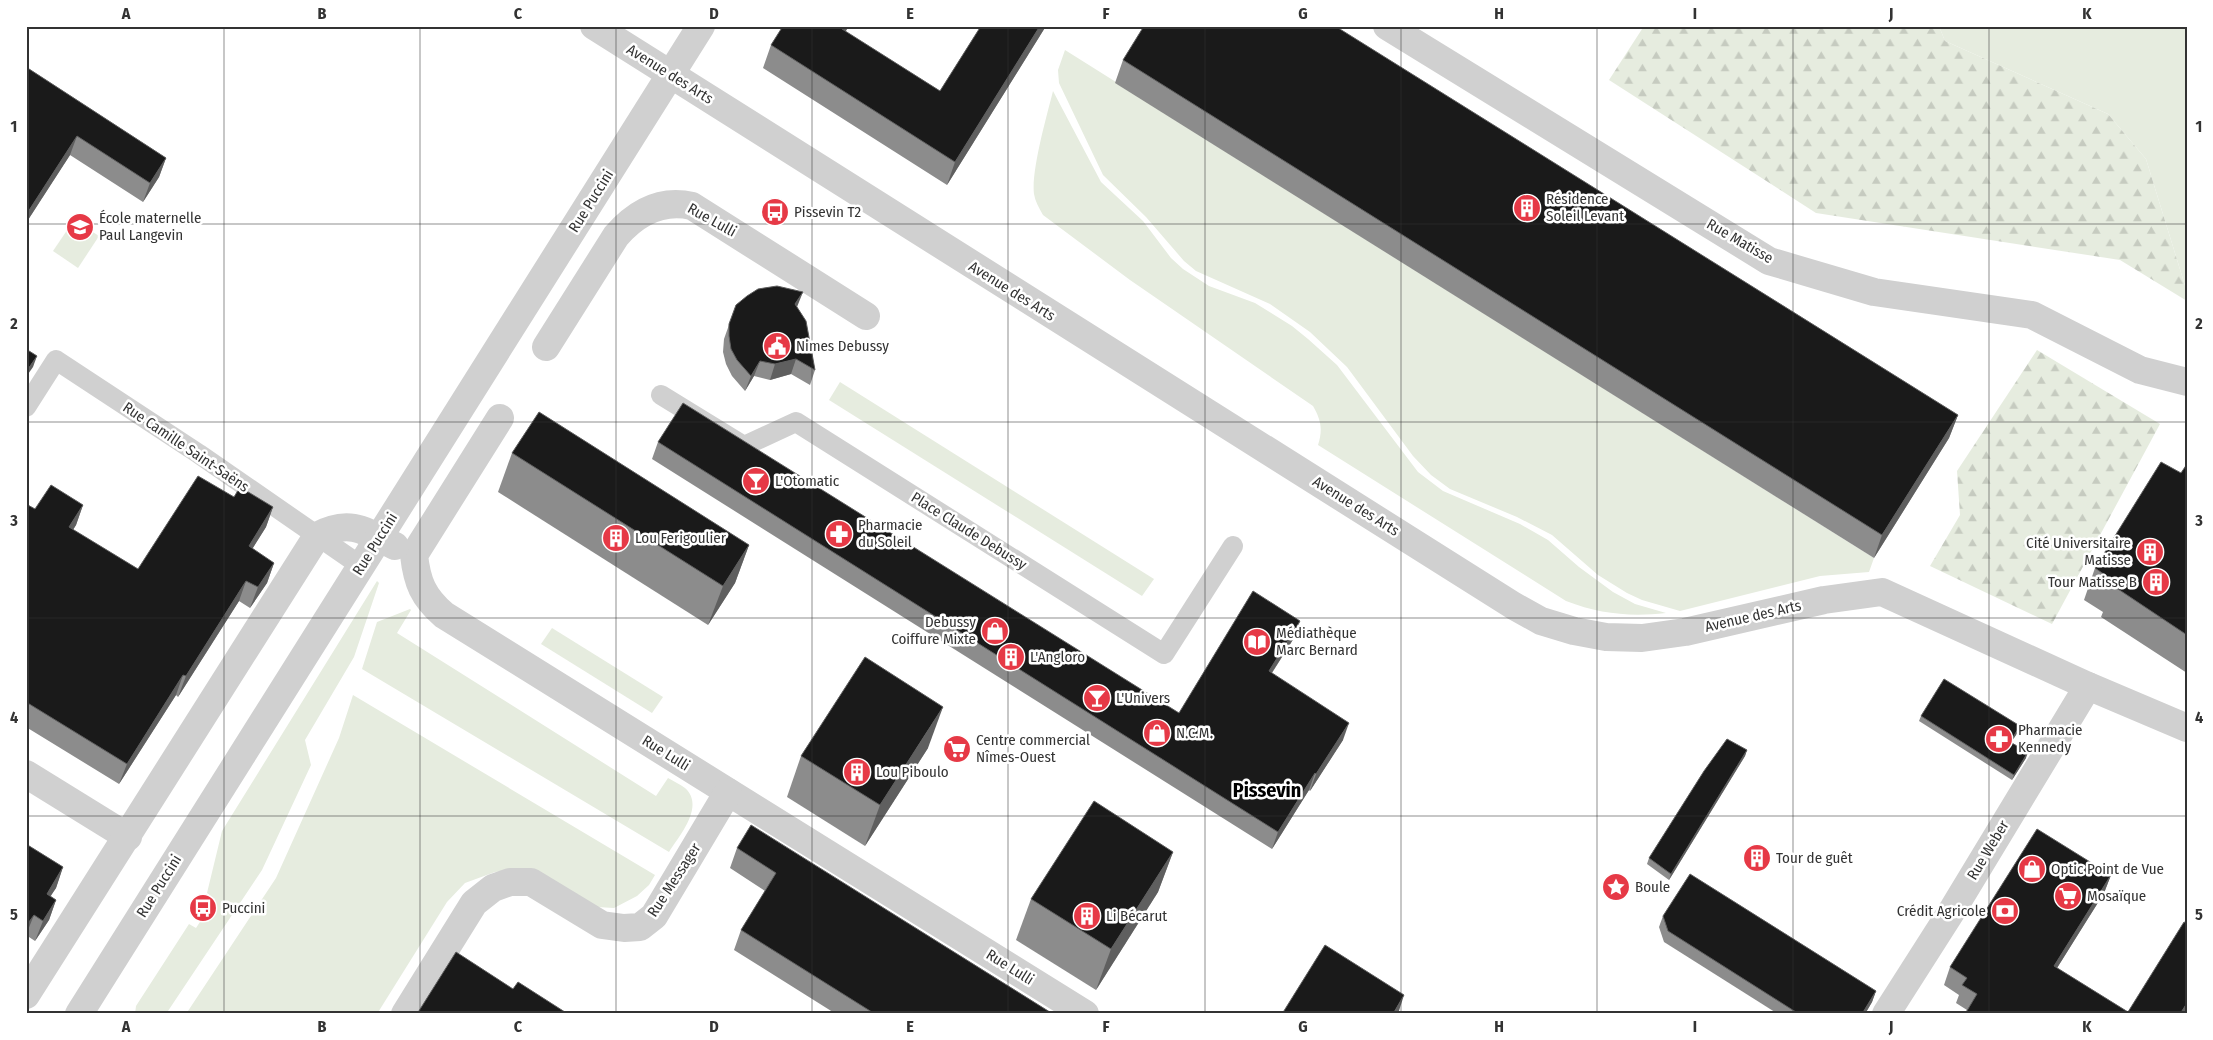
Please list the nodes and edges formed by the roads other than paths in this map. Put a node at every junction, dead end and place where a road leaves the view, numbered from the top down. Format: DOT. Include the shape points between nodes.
graph roads {
  1 [pos="594,26"];
  2 [pos="701,26"];
  3 [pos="1387,26"];
  4 [pos="671,74"];
  5 [pos="866,316"];
  6 [pos="546,347"];
  7 [pos="2187,382"];
  8 [pos="661,395"];
  9 [pos="26,407"];
  10 [pos="500,418"];
  11 [pos="317,536"];
  12 [pos="1233,546"];
  13 [pos="414,555"];
  14 [pos="361,566"];
  15 [pos="2088,686"];
  16 [pos="2187,728"];
  17 [pos="26,774"];
  18 [pos="728,792"];
  19 [pos="128,837"];
  20 [pos="26,995"];
  21 [pos="26,1003"];
  22 [pos="40,1014"];
  23 [pos="79,1014"];
  24 [pos="405,1014"];
  25 [pos="1085,1014"];
  26 [pos="1886,1014"];
  1 -- 4 [label="street, Avenue des Arts"];
  2 -- 4 [label="street, Rue Puccini"];
  3 -- 7 [label="street, Rue Matisse" via="1769,260 1874,292 2032,315 2140,370"];
  4 -- 14 [label="street, Rue Puccini"];
  4 -- 15 [label="street, Avenue des Arts" via="1541,621 1606,637 1642,638 1685,632 1824,600 1882,592"];
  5 -- 6 [label="street, Rue Lulli" via="692,206 679,203 644,211 629,221 616,236"];
  8 -- 12 [label="street, Place Claude Debussy" via="744,446 796,422 1164,654"];
  9 -- 11 [label="street, Rue Camille Saint-Saëns" via="56,360"];
  10 -- 13 [label="street"];
  11 -- 13 [label="street" via="332,527 359,528"];
  11 -- 14 [label="street, Rue Camille Saint-Saëns"];
  11 -- 19 [label="street"];
  13 -- 18 [label="street, Rue Lulli" via="416,576 424,594 444,615"];
  14 -- 23 [label="street, Rue Puccini"];
  15 -- 16 [label="street, Avenue des Arts"];
  15 -- 26 [label="street, Rue Weber"];
  17 -- 19 [label="street"];
  18 -- 24 [label="street, Rue Messager" via="654,916 640,927 602,925 531,882 510,882 493,888 474,903"];
  18 -- 25 [label="street, Rue Lulli"];
  19 -- 20 [label="street"];
  21 -- 22 [label="street"];
}
